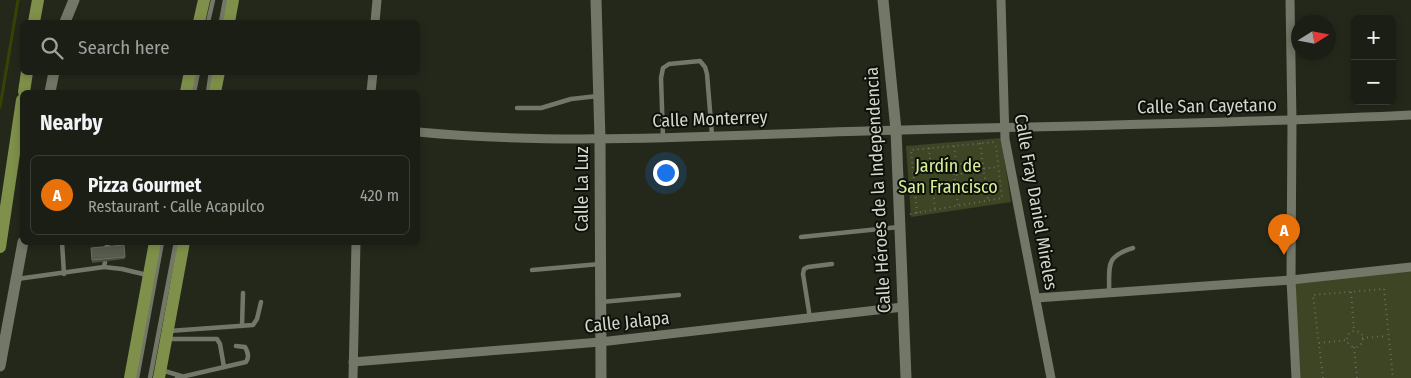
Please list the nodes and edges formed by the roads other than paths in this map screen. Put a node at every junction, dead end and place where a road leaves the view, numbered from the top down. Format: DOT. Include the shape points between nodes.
graph roads {
  1 [pos="38,0"];
  2 [pos="74,0"];
  3 [pos="204,0"];
  4 [pos="213,0"];
  5 [pos="225,0"];
  6 [pos="233,0"];
  7 [pos="376,0"];
  8 [pos="596,0"];
  9 [pos="883,0"];
  10 [pos="1001,0"];
  11 [pos="1290,0"];
  12 [pos="34,20"];
  13 [pos="66,20"];
  14 [pos="199,20"];
  15 [pos="208,20"];
  16 [pos="221,20"];
  17 [pos="229,20"];
  18 [pos="375,20"];
  19 [pos="27,75"];
  20 [pos="53,75"];
  21 [pos="189,75"];
  22 [pos="197,75"];
  23 [pos="211,75"];
  24 [pos="218,75"];
  25 [pos="373,75"];
  26 [pos="24,90"];
  27 [pos="50,90"];
  28 [pos="186,90"];
  29 [pos="194,90"];
  30 [pos="208,90"];
  31 [pos="215,90"];
  32 [pos="372,90"];
  33 [pos="598,96"];
  34 [pos="517,108"];
  35 [pos="20,113"];
  36 [pos="1411,115"];
  37 [pos="1292,121"];
  38 [pos="1004,127"];
  39 [pos="896,130"];
  40 [pos="420,132"];
  41 [pos="712,136"];
  42 [pos="663,137"];
  43 [pos="600,139"];
  44 [pos="901,227"];
  45 [pos="801,237"];
  46 [pos="23,245"];
  47 [pos="62,245"];
  48 [pos="107,245"];
  49 [pos="154,245"];
  50 [pos="161,245"];
  51 [pos="175,245"];
  52 [pos="183,245"];
  53 [pos="356,245"];
  54 [pos="0,247"];
  55 [pos="1133,248"];
  56 [pos="105,250"];
  57 [pos="600,264"];
  58 [pos="832,264"];
  59 [pos="1411,267"];
  60 [pos="532,270"];
  61 [pos="64,274"];
  62 [pos="148,276"];
  63 [pos="17,279"];
  64 [pos="1291,280"];
  65 [pos="243,293"];
  66 [pos="1109,293"];
  67 [pos="679,295"];
  68 [pos="1036,298"];
  69 [pos="261,302"];
  70 [pos="600,302"];
  71 [pos="903,308"];
  72 [pos="810,318"];
  73 [pos="242,326"];
  74 [pos="167,335"];
  75 [pos="600,342"];
  76 [pos="236,346"];
  77 [pos="353,362"];
  78 [pos="0,366"];
  79 [pos="224,367"];
  80 [pos="160,374"];
  81 [pos="179,377"];
  82 [pos="130,378"];
  83 [pos="137,378"];
  84 [pos="150,378"];
  85 [pos="354,378"];
  86 [pos="601,378"];
  87 [pos="906,378"];
  88 [pos="1051,378"];
  89 [pos="1296,378"];
  1 -- 12 [label="main road"];
  2 -- 13 [label="street"];
  3 -- 14 [label="main road"];
  4 -- 15 [label="lane"];
  5 -- 16 [label="lane"];
  6 -- 17 [label="main road"];
  7 -- 18 [label="street"];
  8 -- 33 [label="street, Calle La Luz"];
  9 -- 39 [label="street, Calle Héroes de la Independencia"];
  10 -- 38 [label="street, Calle Fray Daniel Mireles"];
  11 -- 37 [label="street"];
  19 -- 26 [label="main road"];
  20 -- 27 [label="street"];
  21 -- 28 [label="main road"];
  22 -- 29 [label="lane"];
  23 -- 30 [label="lane"];
  24 -- 31 [label="main road"];
  25 -- 32 [label="street"];
  33 -- 34 [label="lane" via="571,99 541,108"];
  33 -- 43 [label="street, Calle La Luz"];
  35 -- 54 [label="main road"];
  36 -- 37 [label="street, Calle San Cayetano"];
  37 -- 38 [label="street, Calle San Cayetano"];
  37 -- 64 [label="street"];
  38 -- 39 [label="street, Calle Monterrey"];
  38 -- 68 [label="street, Calle Fray Daniel Mireles"];
  39 -- 41 [label="street, Calle Monterrey"];
  39 -- 44 [label="street, Calle Héroes de la Independencia"];
  40 -- 43 [label="street, Calle Monterrey" via="481,137"];
  41 -- 42 [label="street, Calle Monterrey"];
  41 -- 42 [label="lane" via="707,74 700,61 669,64 663,68"];
  42 -- 43 [label="street, Calle Monterrey"];
  43 -- 57 [label="street, Calle La Luz"];
  44 -- 45 [label="lane"];
  44 -- 71 [label="street, Calle Héroes de la Independencia"];
  46 -- 63 [label="street"];
  47 -- 61 [label="lane"];
  48 -- 56 [label="lane"];
  49 -- 62 [label="main road"];
  50 -- 83 [label="lane"];
  51 -- 84 [label="lane"];
  52 -- 74 [label="main road"];
  53 -- 77 [label="street"];
  55 -- 66 [label="lane" via="1114,256 1110,264"];
  57 -- 60 [label="lane"];
  57 -- 70 [label="street, Calle La Luz"];
  58 -- 72 [label="lane" via="804,269"];
  59 -- 64 [label="street"];
  61 -- 62 [label="lane" via="105,264"];
  61 -- 63 [label="lane"];
  62 -- 82 [label="main road"];
  63 -- 78 [label="street"];
  64 -- 66 [label="street"];
  64 -- 89 [label="street"];
  65 -- 73 [label="lane"];
  66 -- 68 [label="street"];
  67 -- 70 [label="lane"];
  68 -- 88 [label="street, Calle Fray Daniel Mireles"];
  69 -- 73 [label="lane" via="256,323"];
  70 -- 75 [label="street, Calle La Luz"];
  71 -- 72 [label="street, Calle Jalapa"];
  71 -- 87 [label="street, Calle Héroes de la Independencia"];
  72 -- 75 [label="street, Calle Jalapa"];
  73 -- 74 [label="lane"];
  74 -- 79 [label="lane" via="217,339"];
  74 -- 80 [label="main road"];
  75 -- 77 [label="street, Calle Jalapa"];
  75 -- 86 [label="street, Calle La Luz"];
  76 -- 79 [label="lane" via="246,347 248,360 244,364"];
  77 -- 85 [label="street"];
  79 -- 81 [label="lane"];
  80 -- 81 [label="lane"];
}
